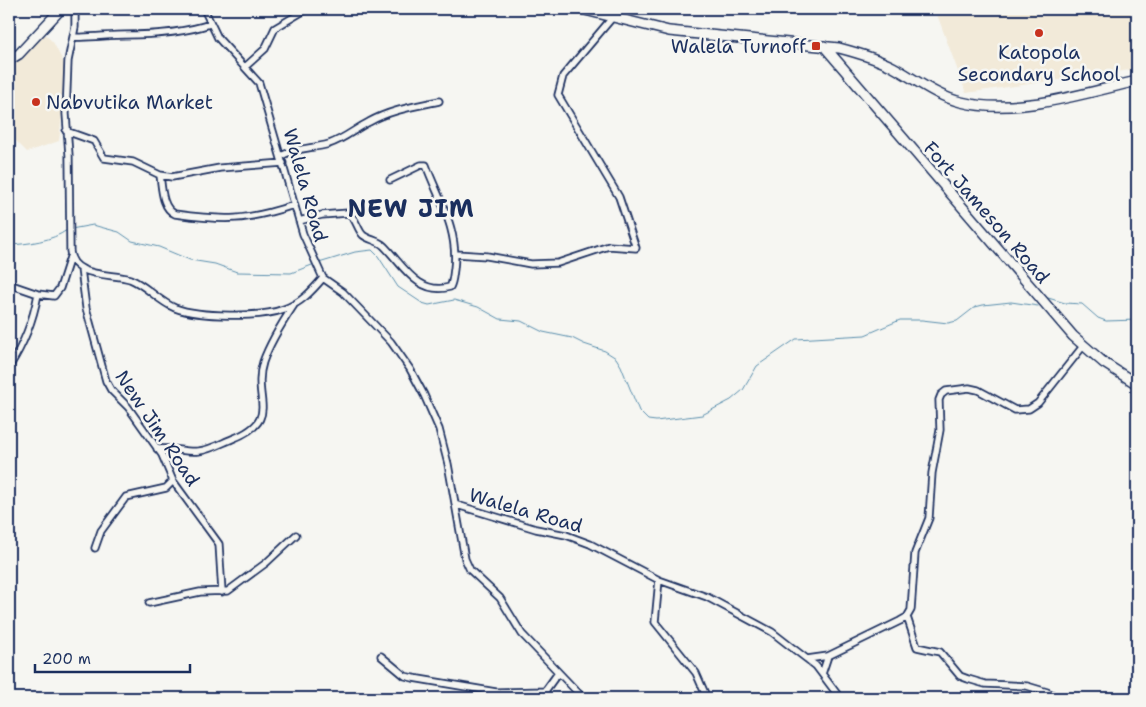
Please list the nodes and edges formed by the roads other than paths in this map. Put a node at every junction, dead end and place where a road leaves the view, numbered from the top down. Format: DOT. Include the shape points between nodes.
graph roads {
  1 [pos="61,9"];
  2 [pos="75,9"];
  3 [pos="204,9"];
  4 [pos="307,9"];
  5 [pos="580,9"];
  6 [pos="612,18"];
  7 [pos="210,24"];
  8 [pos="74,37"];
  9 [pos="824,46"];
  10 [pos="9,60"];
  11 [pos="245,67"];
  12 [pos="1137,81"];
  13 [pos="439,101"];
  14 [pos="66,131"];
  15 [pos="281,156"];
  16 [pos="283,163"];
  17 [pos="160,175"];
  18 [pos="390,180"];
  19 [pos="294,205"];
  20 [pos="299,221"];
  21 [pos="456,254"];
  22 [pos="70,257"];
  23 [pos="81,269"];
  24 [pos="323,278"];
  25 [pos="9,284"];
  26 [pos="38,294"];
  27 [pos="294,305"];
  28 [pos="1084,346"];
  29 [pos="9,367"];
  30 [pos="1137,384"];
  31 [pos="157,449"];
  32 [pos="173,481"];
  33 [pos="457,505"];
  34 [pos="296,535"];
  35 [pos="95,548"];
  36 [pos="659,580"];
  37 [pos="222,592"];
  38 [pos="149,603"];
  39 [pos="908,617"];
  40 [pos="381,656"];
  41 [pos="828,656"];
  42 [pos="807,659"];
  43 [pos="558,673"];
  44 [pos="822,674"];
  45 [pos="546,691"];
  46 [pos="540,698"];
  47 [pos="583,698"];
  48 [pos="707,698"];
  49 [pos="840,698"];
  50 [pos="1058,698"];
  1 -- 10 [label="street" via="19,54"];
  2 -- 8 [label="street"];
  3 -- 7 [label="street, Walela Road"];
  4 -- 11 [label="street" via="275,28 265,48"];
  5 -- 6 [label="street"];
  6 -- 9 [label="street" via="669,31"];
  6 -- 21 [label="street" via="563,76 558,95 619,198 636,248 610,246 558,263 531,264"];
  7 -- 8 [label="street" via="192,30 145,36"];
  7 -- 11 [label="street, Walela Road" via="218,38"];
  8 -- 14 [label="street" via="68,61"];
  9 -- 12 [label="street" via="861,53 960,102 1016,106"];
  9 -- 28 [label="street, Fort Jameson Road" via="964,212"];
  11 -- 15 [label="street, Walela Road" via="259,83"];
  13 -- 15 [label="street" via="388,114 344,138 299,148"];
  14 -- 17 [label="street" via="94,141 104,158 133,162"];
  14 -- 22 [label="street"];
  15 -- 16 [label="street, Walela Road"];
  16 -- 17 [label="street" via="220,168 172,177"];
  16 -- 19 [label="street, Walela Road"];
  17 -- 19 [label="street" via="166,205 175,214 243,219"];
  18 -- 21 [label="street" via="426,165 448,215"];
  19 -- 20 [label="street, Walela Road"];
  20 -- 21 [label="street" via="348,213 362,233 383,245 414,280 425,286 450,287"];
  20 -- 24 [label="street, Walela Road" via="313,261"];
  22 -- 23 [label="street"];
  22 -- 26 [label="street" via="60,288 54,296"];
  23 -- 27 [label="street" via="128,279 175,308 190,311 254,314"];
  23 -- 31 [label="street, New Jim Road" via="86,308 106,381"];
  24 -- 27 [label="street"];
  24 -- 33 [label="street, Walela Road" via="343,292 374,324 410,369 439,429"];
  25 -- 26 [label="street"];
  26 -- 29 [label="street" via="25,339"];
  27 -- 31 [label="street" via="263,363 258,425 201,451"];
  28 -- 30 [label="street, Fort Jameson Road"];
  28 -- 39 [label="street" via="1038,403 1029,409 1015,410 970,388 946,390 942,394 929,518 915,553 913,599"];
  31 -- 32 [label="street, New Jim Road"];
  32 -- 35 [label="street" via="166,488 126,497 100,531"];
  32 -- 37 [label="street, New Jim Road" via="219,544"];
  33 -- 36 [label="street, Walela Road" via="566,535"];
  33 -- 43 [label="street" via="465,559 470,570 500,598 522,634"];
  34 -- 37 [label="street" via="244,581"];
  36 -- 42 [label="street, Walela Road" via="707,597 742,615 772,632"];
  36 -- 48 [label="street" via="655,622 696,673"];
  37 -- 38 [label="street" via="200,592"];
  39 -- 41 [label="street"];
  39 -- 50 [label="street" via="917,647 940,652 960,676 985,684 1027,686"];
  40 -- 45 [label="street" via="405,676 413,678 496,692"];
  41 -- 42 [label="street"];
  41 -- 44 [label="street"];
  42 -- 44 [label="street, Walela Road"];
  43 -- 45 [label="street"];
  43 -- 47 [label="street"];
  44 -- 49 [label="street, Walela Road"];
  45 -- 46 [label="street"];
}
